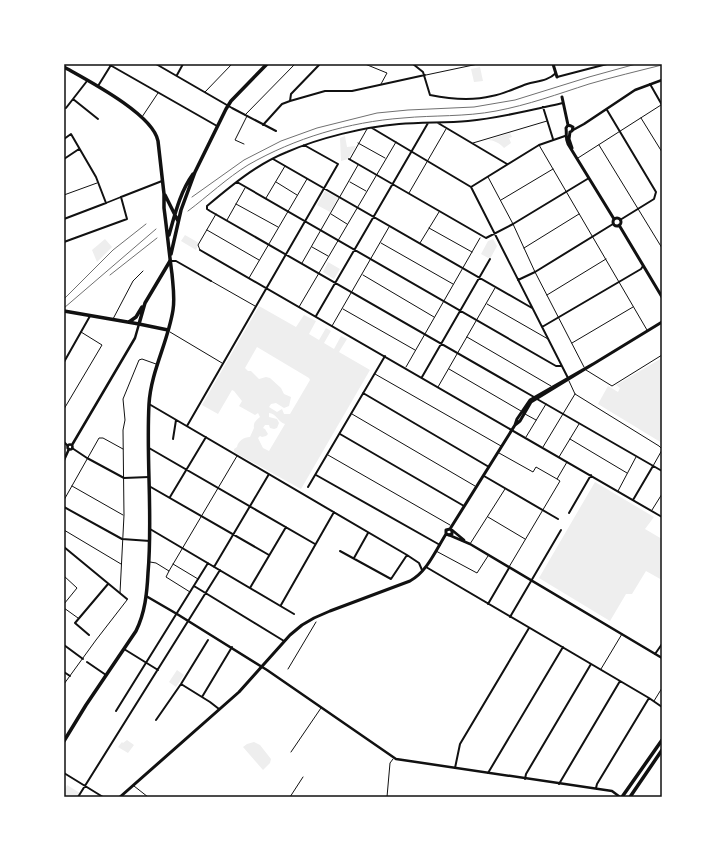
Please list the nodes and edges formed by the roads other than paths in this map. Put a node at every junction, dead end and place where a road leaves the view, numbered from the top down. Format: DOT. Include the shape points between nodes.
graph roads {
  1 [pos="111,64"];
  2 [pos="156,64"];
  3 [pos="183,64"];
  4 [pos="232,64"];
  5 [pos="267,64"];
  6 [pos="295,64"];
  7 [pos="366,64"];
  8 [pos="412,64"];
  9 [pos="478,64"];
  10 [pos="553,64"];
  11 [pos="607,64"];
  12 [pos="318,65"];
  13 [pos="64,67"];
  14 [pos="556,73"];
  15 [pos="425,75"];
  16 [pos="176,76"];
  17 [pos="557,77"];
  18 [pos="88,80"];
  19 [pos="662,80"];
  20 [pos="650,84"];
  21 [pos="381,85"];
  22 [pos="98,86"];
  23 [pos="158,92"];
  24 [pos="205,92"];
  25 [pos="562,97"];
  26 [pos="73,99"];
  27 [pos="290,101"];
  28 [pos="563,103"];
  29 [pos="228,105"];
  30 [pos="662,105"];
  31 [pos="543,107"];
  32 [pos="66,108"];
  33 [pos="607,110"];
  34 [pos="246,115"];
  35 [pos="142,118"];
  36 [pos="641,118"];
  37 [pos="98,119"];
  38 [pos="548,121"];
  39 [pos="437,122"];
  40 [pos="428,123"];
  41 [pos="263,124"];
  42 [pos="217,126"];
  43 [pos="568,126"];
  44 [pos="367,128"];
  45 [pos="371,128"];
  46 [pos="446,128"];
  47 [pos="276,131"];
  48 [pos="570,131"];
  49 [pos="620,132"];
  50 [pos="565,136"];
  51 [pos="64,139"];
  52 [pos="554,139"];
  53 [pos="396,142"];
  54 [pos="358,143"];
  55 [pos="472,143"];
  56 [pos="244,144"];
  57 [pos="539,144"];
  58 [pos="599,145"];
  59 [pos="304,146"];
  60 [pos="80,149"];
  61 [pos="572,149"];
  62 [pos="411,151"];
  63 [pos="662,152"];
  64 [pos="64,158"];
  65 [pos="578,158"];
  66 [pos="273,159"];
  67 [pos="349,159"];
  68 [pos="386,159"];
  69 [pos="428,161"];
  70 [pos="507,164"];
  71 [pos="359,165"];
  72 [pos="285,166"];
  73 [pos="553,169"];
  74 [pos="195,172"];
  75 [pos="376,175"];
  76 [pos="488,176"];
  77 [pos="307,178"];
  78 [pos="589,178"];
  79 [pos="163,181"];
  80 [pos="349,181"];
  81 [pos="98,182"];
  82 [pos="237,182"];
  83 [pos="275,182"];
  84 [pos="392,184"];
  85 [pos="246,187"];
  86 [pos="471,187"];
  87 [pos="324,188"];
  88 [pos="367,191"];
  89 [pos="567,192"];
  90 [pos="409,193"];
  91 [pos="164,194"];
  92 [pos="64,195"];
  93 [pos="298,195"];
  94 [pos="120,197"];
  95 [pos="340,197"];
  96 [pos="266,198"];
  97 [pos="501,201"];
  98 [pos="106,203"];
  99 [pos="236,204"];
  100 [pos="357,208"];
  101 [pos="638,209"];
  102 [pos="288,211"];
  103 [pos="439,211"];
  104 [pos="175,214"];
  105 [pos="216,214"];
  106 [pos="330,214"];
  107 [pos="580,214"];
  108 [pos="373,217"];
  109 [pos="64,219"];
  110 [pos="614,219"];
  111 [pos="226,220"];
  112 [pos="620,220"];
  113 [pos="305,221"];
  114 [pos="178,224"];
  115 [pos="348,224"];
  116 [pos="513,224"];
  117 [pos="613,224"];
  118 [pos="619,225"];
  119 [pos="390,226"];
  120 [pos="279,227"];
  121 [pos="429,228"];
  122 [pos="207,230"];
  123 [pos="321,230"];
  124 [pos="494,234"];
  125 [pos="593,236"];
  126 [pos="168,238"];
  127 [pos="480,238"];
  128 [pos="338,240"];
  129 [pos="64,242"];
  130 [pos="381,242"];
  131 [pos="269,244"];
  132 [pos="420,244"];
  133 [pos="311,247"];
  134 [pos="523,248"];
  135 [pos="662,248"];
  136 [pos="200,250"];
  137 [pos="354,250"];
  138 [pos="472,252"];
  139 [pos="286,254"];
  140 [pos="329,257"];
  141 [pos="490,258"];
  142 [pos="371,259"];
  143 [pos="606,259"];
  144 [pos="170,260"];
  145 [pos="260,261"];
  146 [pos="302,263"];
  147 [pos="463,268"];
  148 [pos="643,268"];
  149 [pos="143,271"];
  150 [pos="535,272"];
  151 [pos="319,273"];
  152 [pos="362,275"];
  153 [pos="249,278"];
  154 [pos="479,278"];
  155 [pos="518,280"];
  156 [pos="211,281"];
  157 [pos="335,282"];
  158 [pos="619,282"];
  159 [pos="453,285"];
  160 [pos="495,287"];
  161 [pos="266,288"];
  162 [pos="352,292"];
  163 [pos="547,295"];
  164 [pos="662,297"];
  165 [pos="444,301"];
  166 [pos="145,303"];
  167 [pos="486,304"];
  168 [pos="256,306"];
  169 [pos="634,306"];
  170 [pos="299,307"];
  171 [pos="342,308"];
  172 [pos="532,308"];
  173 [pos="64,311"];
  174 [pos="460,311"];
  175 [pos="90,316"];
  176 [pos="316,316"];
  177 [pos="435,317"];
  178 [pos="559,318"];
  179 [pos="112,320"];
  180 [pos="476,320"];
  181 [pos="129,322"];
  182 [pos="662,322"];
  183 [pos="140,324"];
  184 [pos="332,326"];
  185 [pos="542,327"];
  186 [pos="168,330"];
  187 [pos="81,331"];
  188 [pos="648,331"];
  189 [pos="425,334"];
  190 [pos="467,337"];
  191 [pos="548,339"];
  192 [pos="441,344"];
  193 [pos="572,344"];
  194 [pos="415,350"];
  195 [pos="458,353"];
  196 [pos="662,355"];
  197 [pos="385,356"];
  198 [pos="64,362"];
  199 [pos="156,364"];
  200 [pos="223,364"];
  201 [pos="562,366"];
  202 [pos="405,368"];
  203 [pos="448,369"];
  204 [pos="585,369"];
  205 [pos="375,374"];
  206 [pos="422,377"];
  207 [pos="568,379"];
  208 [pos="552,386"];
  209 [pos="438,387"];
  210 [pos="363,393"];
  211 [pos="575,394"];
  212 [pos="535,398"];
  213 [pos="149,404"];
  214 [pos="546,404"];
  215 [pos="64,409"];
  216 [pos="523,412"];
  217 [pos="351,414"];
  218 [pos="563,414"];
  219 [pos="176,420"];
  220 [pos="536,420"];
  221 [pos="579,423"];
  222 [pos="187,426"];
  223 [pos="512,430"];
  224 [pos="340,434"];
  225 [pos="206,437"];
  226 [pos="526,438"];
  227 [pos="570,438"];
  228 [pos="173,439"];
  229 [pos="64,442"];
  230 [pos="70,447"];
  231 [pos="502,447"];
  232 [pos="149,448"];
  233 [pos="543,448"];
  234 [pos="123,449"];
  235 [pos="662,450"];
  236 [pos="498,453"];
  237 [pos="328,455"];
  238 [pos="237,456"];
  239 [pos="636,456"];
  240 [pos="559,457"];
  241 [pos="87,458"];
  242 [pos="64,460"];
  243 [pos="567,462"];
  244 [pos="653,466"];
  245 [pos="489,467"];
  246 [pos="186,470"];
  247 [pos="662,471"];
  248 [pos="627,473"];
  249 [pos="269,474"];
  250 [pos="316,475"];
  251 [pos="591,475"];
  252 [pos="484,476"];
  253 [pos="149,477"];
  254 [pos="124,478"];
  255 [pos="557,479"];
  256 [pos="72,486"];
  257 [pos="149,486"];
  258 [pos="308,487"];
  259 [pos="477,487"];
  260 [pos="218,488"];
  261 [pos="505,488"];
  262 [pos="617,491"];
  263 [pos="662,494"];
  264 [pos="170,497"];
  265 [pos="64,500"];
  266 [pos="633,500"];
  267 [pos="250,506"];
  268 [pos="464,506"];
  269 [pos="64,507"];
  270 [pos="542,510"];
  271 [pos="652,511"];
  272 [pos="334,512"];
  273 [pos="569,513"];
  274 [pos="124,515"];
  275 [pos="202,516"];
  276 [pos="488,516"];
  277 [pos="662,517"];
  278 [pos="558,519"];
  279 [pos="286,527"];
  280 [pos="451,528"];
  281 [pos="150,529"];
  282 [pos="64,530"];
  283 [pos="561,530"];
  284 [pos="368,533"];
  285 [pos="233,534"];
  286 [pos="448,535"];
  287 [pos="122,539"];
  288 [pos="526,539"];
  289 [pos="150,541"];
  290 [pos="315,544"];
  291 [pos="440,544"];
  292 [pos="469,544"];
  293 [pos="64,547"];
  294 [pos="183,548"];
  295 [pos="340,551"];
  296 [pos="436,551"];
  297 [pos="269,555"];
  298 [pos="407,555"];
  299 [pos="488,555"];
  300 [pos="354,558"];
  301 [pos="149,562"];
  302 [pos="208,563"];
  303 [pos="122,564"];
  304 [pos="173,564"];
  305 [pos="214,567"];
  306 [pos="426,567"];
  307 [pos="509,568"];
  308 [pos="220,570"];
  309 [pos="169,571"];
  310 [pos="423,571"];
  311 [pos="64,576"];
  312 [pos="198,579"];
  313 [pos="530,580"];
  314 [pos="108,584"];
  315 [pos="194,586"];
  316 [pos="250,588"];
  317 [pos="190,592"];
  318 [pos="120,593"];
  319 [pos="206,594"];
  320 [pos="146,596"];
  321 [pos="127,600"];
  322 [pos="64,604"];
  323 [pos="488,604"];
  324 [pos="280,605"];
  325 [pos="64,608"];
  326 [pos="177,614"];
  327 [pos="294,614"];
  328 [pos="510,617"];
  329 [pos="79,618"];
  330 [pos="189,621"];
  331 [pos="316,622"];
  332 [pos="529,628"];
  333 [pos="622,634"];
  334 [pos="90,635"];
  335 [pos="208,640"];
  336 [pos="284,642"];
  337 [pos="662,644"];
  338 [pos="64,645"];
  339 [pos="232,647"];
  340 [pos="562,647"];
  341 [pos="124,649"];
  342 [pos="655,654"];
  343 [pos="662,658"];
  344 [pos="83,659"];
  345 [pos="87,662"];
  346 [pos="146,663"];
  347 [pos="591,664"];
  348 [pos="262,666"];
  349 [pos="288,669"];
  350 [pos="158,670"];
  351 [pos="601,670"];
  352 [pos="64,672"];
  353 [pos="106,675"];
  354 [pos="70,676"];
  355 [pos="620,681"];
  356 [pos="64,684"];
  357 [pos="181,684"];
  358 [pos="662,688"];
  359 [pos="202,697"];
  360 [pos="649,698"];
  361 [pos="654,702"];
  362 [pos="662,707"];
  363 [pos="322,708"];
  364 [pos="219,709"];
  365 [pos="116,711"];
  366 [pos="156,720"];
  367 [pos="662,740"];
  368 [pos="64,741"];
  369 [pos="662,750"];
  370 [pos="291,752"];
  371 [pos="394,758"];
  372 [pos="455,768"];
  373 [pos="64,773"];
  374 [pos="488,773"];
  375 [pos="303,777"];
  376 [pos="525,779"];
  377 [pos="558,784"];
  378 [pos="133,785"];
  379 [pos="85,786"];
  380 [pos="596,789"];
  381 [pos="78,797"];
  382 [pos="102,797"];
  383 [pos="120,797"];
  384 [pos="148,797"];
  385 [pos="290,797"];
  386 [pos="387,797"];
  387 [pos="621,797"];
  388 [pos="630,797"];
  1 -- 22 [label="street"];
  1 -- 23 [label="street"];
  2 -- 16 [label="street"];
  3 -- 16 [label="street"];
  4 -- 24 [label="lane"];
  5 -- 29 [label="main road"];
  6 -- 34 [label="lane"];
  7 -- 21 [label="lane" via="387,73"];
  8 -- 15 [label="street"];
  9 -- 15 [label="lane"];
  10 -- 14 [label="main road"];
  11 -- 17 [label="street"];
  12 -- 27 [label="street" via="291,94"];
  13 -- 18 [label="main road"];
  14 -- 15 [label="street" via="550,78 492,96 469,99 448,99 430,95"];
  14 -- 17 [label="main road"];
  15 -- 21 [label="street"];
  16 -- 24 [label="street"];
  18 -- 22 [label="main road"];
  18 -- 26 [label="street"];
  19 -- 20 [label="street"];
  20 -- 30 [label="street"];
  20 -- 33 [label="street" via="635,90"];
  21 -- 27 [label="street" via="352,91 325,91"];
  22 -- 35 [label="main road"];
  23 -- 35 [label="lane"];
  23 -- 42 [label="street"];
  24 -- 29 [label="street"];
  25 -- 28 [label="main road"];
  26 -- 32 [label="street"];
  26 -- 37 [label="street"];
  27 -- 41 [label="street" via="282,104"];
  28 -- 31 [label="street"];
  28 -- 43 [label="main road"];
  29 -- 34 [label="street"];
  29 -- 42 [label="main road"];
  30 -- 36 [label="lane"];
  31 -- 38 [label="street"];
  31 -- 39 [label="street" via="497,118"];
  33 -- 48 [label="street"];
  33 -- 49 [label="street"];
  34 -- 41 [label="street"];
  34 -- 56 [label="lane" via="234,140"];
  35 -- 79 [label="main road" via="150,125 156,136"];
  36 -- 49 [label="lane"];
  36 -- 63 [label="lane"];
  38 -- 52 [label="street"];
  38 -- 55 [label="lane"];
  39 -- 40 [label="street"];
  39 -- 46 [label="street"];
  40 -- 45 [label="street"];
  40 -- 62 [label="street"];
  41 -- 47 [label="street"];
  42 -- 74 [label="main road"];
  43 -- 48 [label="main road" via="566,128"];
  43 -- 48 [label="main road" via="571,126"];
  44 -- 45 [label="street"];
  44 -- 54 [label="lane"];
  44 -- 59 [label="street"];
  45 -- 53 [label="street"];
  46 -- 55 [label="street"];
  46 -- 69 [label="lane"];
  48 -- 50 [label="main road"];
  48 -- 61 [label="main road"];
  49 -- 58 [label="lane"];
  49 -- 101 [label="street" via="656,192 654,199"];
  50 -- 52 [label="street"];
  50 -- 61 [label="main road"];
  51 -- 60 [label="street" via="71,134"];
  52 -- 57 [label="street"];
  53 -- 62 [label="street"];
  53 -- 68 [label="lane"];
  54 -- 67 [label="lane"];
  54 -- 68 [label="lane"];
  55 -- 70 [label="street"];
  57 -- 70 [label="street"];
  57 -- 73 [label="lane"];
  58 -- 65 [label="lane"];
  58 -- 101 [label="lane"];
  59 -- 66 [label="street"];
  59 -- 87 [label="street" via="338,164"];
  60 -- 64 [label="street"];
  60 -- 81 [label="street"];
  61 -- 65 [label="main road"];
  62 -- 69 [label="street"];
  62 -- 84 [label="street"];
  65 -- 78 [label="main road"];
  66 -- 72 [label="street"];
  66 -- 82 [label="street"];
  67 -- 71 [label="street"];
  68 -- 75 [label="lane"];
  69 -- 86 [label="street"];
  69 -- 90 [label="lane"];
  70 -- 76 [label="street"];
  71 -- 75 [label="street"];
  71 -- 80 [label="lane"];
  72 -- 77 [label="street"];
  72 -- 83 [label="lane"];
  73 -- 89 [label="lane"];
  73 -- 97 [label="lane"];
  74 -- 104 [label="main road" via="188,180"];
  74 -- 114 [label="main road"];
  75 -- 84 [label="street"];
  75 -- 88 [label="lane"];
  76 -- 86 [label="street"];
  76 -- 97 [label="lane"];
  77 -- 87 [label="street"];
  77 -- 93 [label="lane"];
  78 -- 89 [label="street"];
  78 -- 110 [label="main road"];
  79 -- 91 [label="main road"];
  79 -- 94 [label="street"];
  80 -- 88 [label="lane"];
  80 -- 95 [label="lane"];
  81 -- 92 [label="lane"];
  81 -- 98 [label="street"];
  82 -- 85 [label="street"];
  82 -- 105 [label="street" via="207,206 207,209"];
  83 -- 93 [label="lane"];
  83 -- 96 [label="lane"];
  84 -- 90 [label="street"];
  84 -- 108 [label="street"];
  85 -- 96 [label="street"];
  85 -- 99 [label="lane"];
  86 -- 124 [label="street"];
  87 -- 95 [label="street"];
  87 -- 113 [label="street"];
  88 -- 100 [label="lane"];
  89 -- 107 [label="lane"];
  89 -- 116 [label="street"];
  90 -- 103 [label="street"];
  91 -- 104 [label="main road"];
  91 -- 126 [label="main road"];
  93 -- 102 [label="lane"];
  94 -- 98 [label="street"];
  94 -- 129 [label="street" via="128,217"];
  95 -- 100 [label="street"];
  95 -- 106 [label="lane"];
  96 -- 102 [label="street"];
  97 -- 116 [label="lane"];
  98 -- 109 [label="street"];
  99 -- 111 [label="lane"];
  99 -- 120 [label="lane"];
  100 -- 108 [label="street"];
  100 -- 115 [label="lane"];
  101 -- 112 [label="street"];
  101 -- 135 [label="lane"];
  102 -- 113 [label="street"];
  102 -- 120 [label="lane"];
  103 -- 121 [label="lane"];
  103 -- 124 [label="street" via="486,238"];
  104 -- 114 [label="main road"];
  104 -- 126 [label="main road"];
  105 -- 111 [label="street"];
  105 -- 122 [label="lane"];
  106 -- 115 [label="lane"];
  106 -- 123 [label="lane"];
  107 -- 125 [label="lane"];
  107 -- 134 [label="lane"];
  108 -- 119 [label="street"];
  108 -- 137 [label="street"];
  110 -- 112 [label="main road"];
  110 -- 117 [label="main road"];
  111 -- 131 [label="street"];
  112 -- 118 [label="main road"];
  113 -- 123 [label="street"];
  113 -- 139 [label="street"];
  114 -- 144 [label="main road"];
  115 -- 128 [label="lane"];
  116 -- 124 [label="street"];
  116 -- 134 [label="lane"];
  117 -- 118 [label="main road"];
  117 -- 125 [label="street"];
  118 -- 148 [label="main road"];
  119 -- 130 [label="lane"];
  119 -- 132 [label="street"];
  120 -- 131 [label="lane"];
  121 -- 132 [label="lane"];
  121 -- 138 [label="lane"];
  122 -- 136 [label="lane" via="198,245"];
  122 -- 145 [label="lane"];
  123 -- 128 [label="street"];
  123 -- 133 [label="lane"];
  124 -- 155 [label="street"];
  125 -- 143 [label="lane"];
  125 -- 150 [label="street"];
  126 -- 144 [label="main road"];
  127 -- 138 [label="lane"];
  128 -- 137 [label="street"];
  128 -- 140 [label="lane"];
  130 -- 142 [label="lane"];
  130 -- 159 [label="lane"];
  131 -- 139 [label="street"];
  131 -- 145 [label="lane"];
  132 -- 147 [label="street"];
  133 -- 140 [label="lane"];
  133 -- 146 [label="lane"];
  134 -- 150 [label="lane"];
  136 -- 153 [label="street"];
  137 -- 142 [label="street"];
  137 -- 157 [label="street"];
  138 -- 147 [label="lane"];
  139 -- 146 [label="street"];
  139 -- 161 [label="street"];
  140 -- 151 [label="lane"];
  141 -- 154 [label="street"];
  142 -- 152 [label="lane"];
  142 -- 165 [label="street"];
  143 -- 158 [label="lane"];
  143 -- 163 [label="lane"];
  144 -- 156 [label="street"];
  144 -- 166 [label="main road"];
  144 -- 186 [label="main road" via="174,303"];
  145 -- 153 [label="lane"];
  146 -- 151 [label="street"];
  147 -- 154 [label="street"];
  147 -- 159 [label="lane"];
  148 -- 158 [label="street"];
  148 -- 164 [label="main road"];
  149 -- 179 [label="lane" via="132,281"];
  150 -- 155 [label="street"];
  150 -- 163 [label="lane"];
  151 -- 157 [label="street"];
  151 -- 170 [label="lane"];
  152 -- 162 [label="lane"];
  152 -- 177 [label="lane"];
  153 -- 161 [label="street"];
  154 -- 160 [label="street"];
  154 -- 174 [label="street"];
  155 -- 172 [label="street"];
  156 -- 168 [label="lane"];
  157 -- 162 [label="street"];
  157 -- 176 [label="street"];
  158 -- 169 [label="lane"];
  158 -- 178 [label="street"];
  159 -- 165 [label="lane"];
  160 -- 167 [label="lane"];
  160 -- 172 [label="street"];
  161 -- 168 [label="street"];
  161 -- 170 [label="street"];
  162 -- 171 [label="lane"];
  162 -- 189 [label="street"];
  163 -- 178 [label="lane"];
  165 -- 174 [label="street"];
  165 -- 177 [label="lane"];
  166 -- 181 [label="main road" via="136,317"];
  166 -- 183 [label="main road"];
  167 -- 180 [label="lane"];
  167 -- 191 [label="lane"];
  168 -- 200 [label="street"];
  169 -- 188 [label="lane"];
  169 -- 193 [label="lane"];
  170 -- 176 [label="street"];
  171 -- 184 [label="lane"];
  171 -- 194 [label="lane"];
  172 -- 185 [label="street"];
  173 -- 175 [label="main road"];
  174 -- 180 [label="street"];
  174 -- 192 [label="street"];
  175 -- 179 [label="main road"];
  175 -- 187 [label="street"];
  176 -- 184 [label="street"];
  177 -- 189 [label="lane"];
  178 -- 185 [label="street"];
  178 -- 193 [label="lane"];
  179 -- 181 [label="main road"];
  180 -- 190 [label="lane"];
  180 -- 201 [label="street" via="556,366"];
  181 -- 183 [label="main road"];
  182 -- 188 [label="main road"];
  183 -- 186 [label="main road"];
  183 -- 230 [label="street" via="135,338"];
  184 -- 197 [label="street"];
  185 -- 191 [label="street"];
  186 -- 199 [label="main road"];
  186 -- 200 [label="lane" via="172,335"];
  187 -- 198 [label="street"];
  187 -- 215 [label="lane" via="102,345"];
  188 -- 204 [label="main road"];
  189 -- 192 [label="street"];
  189 -- 194 [label="lane"];
  190 -- 195 [label="lane"];
  190 -- 208 [label="lane"];
  191 -- 201 [label="street"];
  192 -- 195 [label="street"];
  192 -- 206 [label="street"];
  193 -- 204 [label="lane"];
  194 -- 202 [label="lane"];
  195 -- 203 [label="lane"];
  195 -- 212 [label="street"];
  196 -- 204 [label="lane" via="612,386"];
  197 -- 202 [label="street"];
  197 -- 205 [label="street"];
  199 -- 213 [label="main road"];
  199 -- 234 [label="lane" via="138,360 123,399"];
  200 -- 222 [label="street"];
  201 -- 207 [label="street"];
  202 -- 206 [label="street"];
  203 -- 209 [label="lane"];
  203 -- 216 [label="lane"];
  204 -- 207 [label="main road"];
  205 -- 210 [label="street"];
  205 -- 231 [label="lane"];
  206 -- 209 [label="street"];
  207 -- 208 [label="main road"];
  207 -- 211 [label="lane"];
  207 -- 212 [label="main road"];
  208 -- 212 [label="main road"];
  209 -- 223 [label="street"];
  210 -- 217 [label="street"];
  210 -- 245 [label="street"];
  211 -- 218 [label="lane"];
  211 -- 235 [label="lane" via="655,443"];
  212 -- 214 [label="street"];
  212 -- 216 [label="main road"];
  213 -- 219 [label="street"];
  213 -- 232 [label="main road"];
  214 -- 218 [label="street"];
  214 -- 220 [label="lane"];
  216 -- 220 [label="lane"];
  216 -- 223 [label="main road" via="520,421"];
  217 -- 224 [label="street"];
  217 -- 259 [label="lane"];
  218 -- 221 [label="street"];
  218 -- 233 [label="lane"];
  219 -- 222 [label="street"];
  219 -- 228 [label="street"];
  220 -- 226 [label="lane"];
  221 -- 227 [label="lane"];
  221 -- 239 [label="street"];
  222 -- 225 [label="street"];
  223 -- 226 [label="street"];
  223 -- 231 [label="main road"];
  224 -- 237 [label="street"];
  224 -- 268 [label="street"];
  225 -- 238 [label="street"];
  225 -- 246 [label="street"];
  226 -- 233 [label="street"];
  227 -- 240 [label="lane"];
  227 -- 248 [label="lane"];
  229 -- 230 [label="street"];
  230 -- 241 [label="street"];
  230 -- 242 [label="street"];
  231 -- 236 [label="main road"];
  232 -- 246 [label="street"];
  232 -- 253 [label="main road"];
  233 -- 240 [label="street"];
  234 -- 241 [label="lane" via="99,438"];
  234 -- 254 [label="lane"];
  235 -- 244 [label="lane"];
  236 -- 245 [label="main road"];
  236 -- 255 [label="lane" via="533,472 536,467"];
  237 -- 250 [label="street"];
  237 -- 280 [label="lane"];
  238 -- 249 [label="street"];
  238 -- 260 [label="lane"];
  239 -- 244 [label="street"];
  239 -- 248 [label="lane"];
  240 -- 243 [label="street"];
  241 -- 254 [label="street"];
  241 -- 256 [label="lane"];
  243 -- 251 [label="street"];
  243 -- 255 [label="lane"];
  244 -- 247 [label="street"];
  244 -- 266 [label="street"];
  245 -- 252 [label="main road"];
  246 -- 260 [label="street"];
  246 -- 264 [label="street"];
  248 -- 262 [label="lane"];
  249 -- 267 [label="street"];
  249 -- 272 [label="street"];
  250 -- 258 [label="street"];
  250 -- 291 [label="street"];
  251 -- 262 [label="street"];
  251 -- 273 [label="street"];
  252 -- 259 [label="main road"];
  252 -- 261 [label="street"];
  253 -- 254 [label="street"];
  253 -- 257 [label="main road"];
  254 -- 274 [label="lane"];
  255 -- 270 [label="lane" via="560,481"];
  256 -- 265 [label="lane"];
  256 -- 274 [label="lane"];
  257 -- 264 [label="street"];
  257 -- 281 [label="main road"];
  259 -- 268 [label="main road"];
  260 -- 267 [label="street"];
  260 -- 275 [label="lane"];
  261 -- 270 [label="street"];
  261 -- 276 [label="lane"];
  262 -- 266 [label="street"];
  263 -- 271 [label="lane"];
  264 -- 275 [label="street"];
  266 -- 271 [label="street"];
  267 -- 279 [label="street"];
  267 -- 285 [label="street"];
  268 -- 280 [label="main road"];
  269 -- 287 [label="street"];
  270 -- 278 [label="street"];
  270 -- 288 [label="lane"];
  271 -- 277 [label="street"];
  272 -- 284 [label="street"];
  272 -- 290 [label="street"];
  274 -- 287 [label="lane"];
  275 -- 285 [label="street"];
  275 -- 294 [label="lane"];
  276 -- 288 [label="lane"];
  276 -- 292 [label="lane"];
  279 -- 290 [label="street"];
  279 -- 297 [label="street"];
  280 -- 286 [label="main road" via="452,534"];
  280 -- 286 [label="main road" via="446,530"];
  280 -- 292 [label="street"];
  281 -- 289 [label="main road"];
  281 -- 294 [label="street"];
  282 -- 303 [label="lane"];
  283 -- 313 [label="street"];
  284 -- 298 [label="street"];
  284 -- 300 [label="street"];
  285 -- 297 [label="street"];
  285 -- 305 [label="street"];
  286 -- 291 [label="main road"];
  286 -- 292 [label="street"];
  287 -- 289 [label="street"];
  287 -- 303 [label="lane"];
  288 -- 307 [label="lane"];
  289 -- 301 [label="main road"];
  290 -- 324 [label="street"];
  291 -- 296 [label="main road"];
  292 -- 299 [label="street"];
  293 -- 314 [label="street"];
  294 -- 302 [label="street"];
  294 -- 304 [label="lane"];
  295 -- 300 [label="street"];
  296 -- 299 [label="lane" via="477,573"];
  296 -- 306 [label="main road"];
  297 -- 316 [label="street"];
  298 -- 300 [label="street" via="391,579"];
  298 -- 310 [label="street" via="419,563"];
  299 -- 307 [label="street"];
  301 -- 309 [label="lane"];
  301 -- 320 [label="main road"];
  302 -- 305 [label="street"];
  302 -- 312 [label="street"];
  303 -- 318 [label="lane"];
  304 -- 309 [label="lane"];
  304 -- 312 [label="lane"];
  305 -- 308 [label="street"];
  306 -- 310 [label="main road"];
  306 -- 323 [label="street"];
  307 -- 313 [label="street"];
  307 -- 323 [label="street"];
  308 -- 316 [label="street"];
  308 -- 319 [label="street"];
  309 -- 317 [label="lane" via="166,577"];
  310 -- 336 [label="main road" via="410,581 314,618 299,627"];
  311 -- 322 [label="lane" via="78,588"];
  312 -- 315 [label="street"];
  313 -- 328 [label="street"];
  313 -- 333 [label="street"];
  314 -- 318 [label="street"];
  314 -- 329 [label="street"];
  315 -- 317 [label="street"];
  315 -- 319 [label="street"];
  316 -- 324 [label="street"];
  317 -- 326 [label="street"];
  318 -- 321 [label="street"];
  319 -- 330 [label="street"];
  319 -- 336 [label="street"];
  320 -- 326 [label="street"];
  320 -- 341 [label="main road" via="139,626"];
  321 -- 344 [label="lane"];
  323 -- 328 [label="street"];
  324 -- 327 [label="street"];
  325 -- 329 [label="lane"];
  326 -- 330 [label="street"];
  326 -- 346 [label="street"];
  328 -- 332 [label="street"];
  329 -- 334 [label="street" via="75,623"];
  330 -- 339 [label="street"];
  330 -- 350 [label="street"];
  331 -- 349 [label="lane"];
  332 -- 340 [label="street"];
  332 -- 372 [label="street" via="460,744"];
  333 -- 342 [label="street"];
  333 -- 351 [label="lane"];
  335 -- 357 [label="street"];
  336 -- 348 [label="main road"];
  337 -- 342 [label="street"];
  338 -- 344 [label="street"];
  339 -- 348 [label="street"];
  339 -- 359 [label="street"];
  340 -- 347 [label="street"];
  340 -- 374 [label="street"];
  341 -- 346 [label="street"];
  341 -- 353 [label="main road"];
  342 -- 343 [label="street"];
  344 -- 354 [label="lane"];
  345 -- 353 [label="street"];
  346 -- 350 [label="street"];
  346 -- 365 [label="street"];
  347 -- 351 [label="street"];
  347 -- 376 [label="street"];
  348 -- 363 [label="street"];
  348 -- 364 [label="main road"];
  350 -- 379 [label="street"];
  351 -- 355 [label="street"];
  352 -- 354 [label="street"];
  353 -- 368 [label="main road"];
  354 -- 356 [label="lane"];
  355 -- 360 [label="street"];
  355 -- 377 [label="street"];
  357 -- 359 [label="street"];
  357 -- 366 [label="street"];
  358 -- 361 [label="lane"];
  359 -- 364 [label="street"];
  360 -- 361 [label="street"];
  360 -- 380 [label="street"];
  361 -- 362 [label="street"];
  363 -- 370 [label="lane"];
  363 -- 371 [label="street"];
  364 -- 378 [label="main road"];
  367 -- 387 [label="main road"];
  369 -- 388 [label="main road"];
  371 -- 372 [label="street"];
  371 -- 386 [label="lane" via="390,763"];
  372 -- 374 [label="street"];
  373 -- 379 [label="street"];
  374 -- 376 [label="street"];
  375 -- 385 [label="lane"];
  376 -- 377 [label="street"];
  377 -- 380 [label="street"];
  378 -- 383 [label="main road"];
  378 -- 384 [label="lane"];
  379 -- 381 [label="street"];
  379 -- 382 [label="street"];
  380 -- 387 [label="street" via="612,792"];
}
